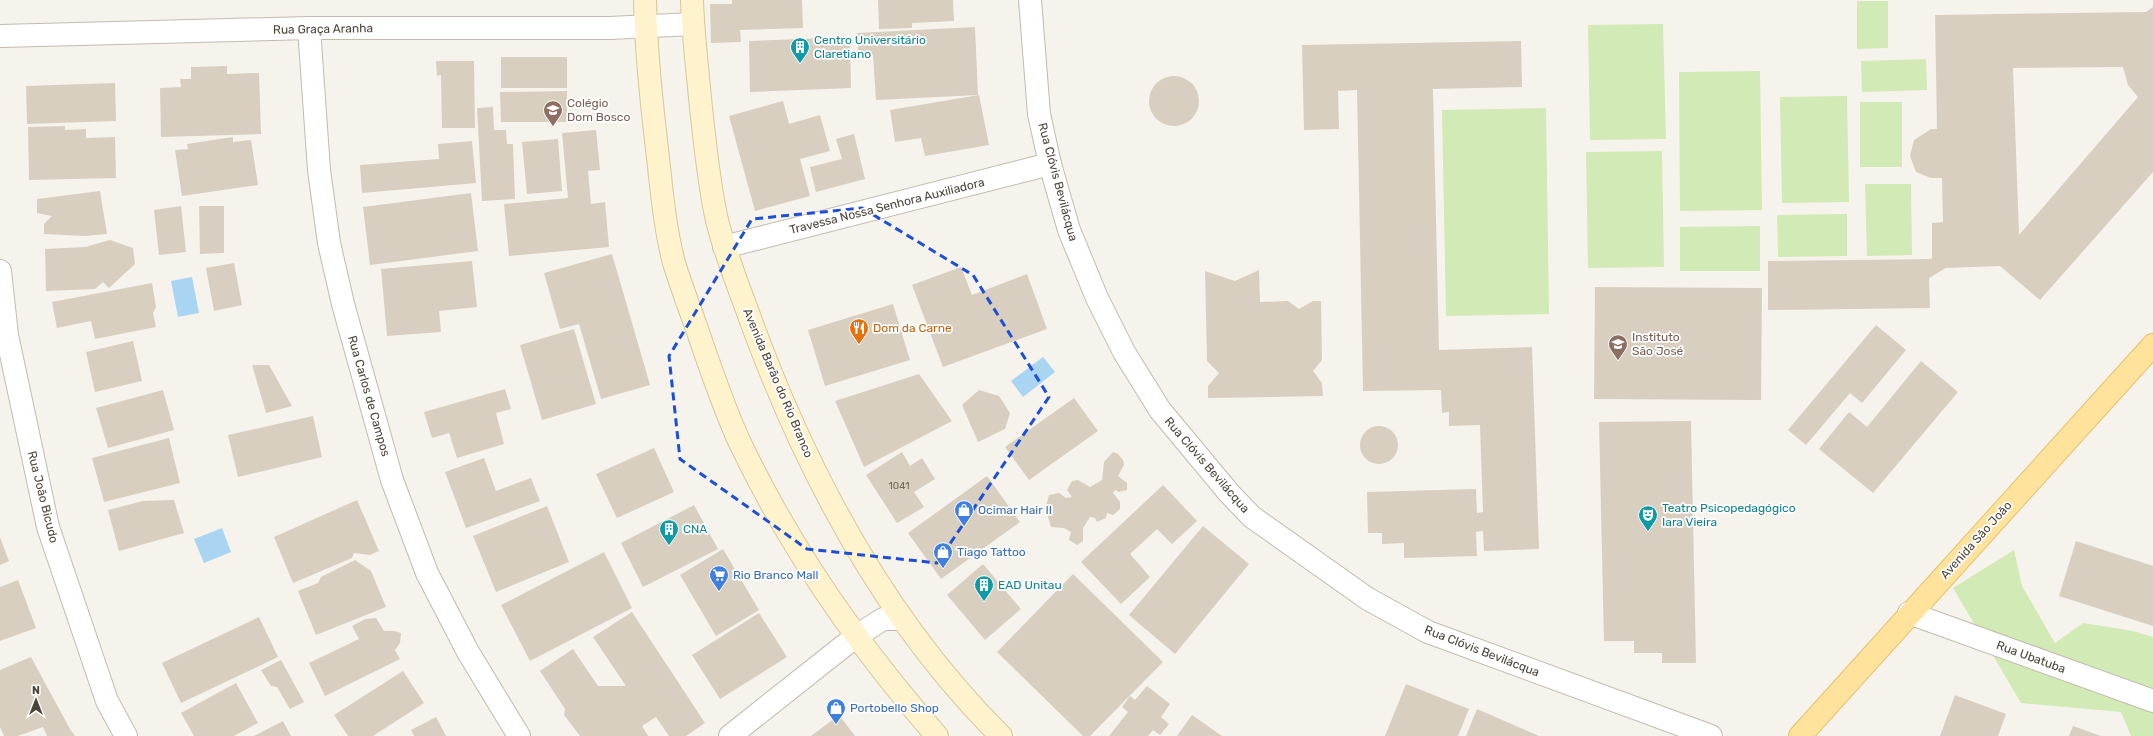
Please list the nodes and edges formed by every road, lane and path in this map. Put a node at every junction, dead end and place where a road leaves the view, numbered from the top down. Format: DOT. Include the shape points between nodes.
graph roads {
  1 [pos="645,0"];
  2 [pos="692,0"];
  3 [pos="1030,0"];
  4 [pos="693,24"];
  5 [pos="645,27"];
  6 [pos="309,28"];
  7 [pos="0,36"];
  8 [pos="1050,164"];
  9 [pos="724,247"];
  10 [pos="0,271"];
  11 [pos="2153,346"];
  12 [pos="1909,613"];
  13 [pos="901,619"];
  14 [pos="855,637"];
  15 [pos="2153,701"];
  16 [pos="126,736"];
  17 [pos="519,736"];
  18 [pos="730,736"];
  19 [pos="938,736"];
  20 [pos="1001,736"];
  21 [pos="1711,736"];
  22 [pos="1800,736"];
  1 -- 5 [label="main road"];
  2 -- 4 [label="main road, Avenida Barão do Rio Branco"];
  3 -- 8 [label="street, Rua Clóvis Bevilácqua" via="1039,114"];
  4 -- 5 [label="street, Rua Graça Aranha"];
  4 -- 9 [label="main road, Avenida Barão do Rio Branco" via="704,137 716,216"];
  5 -- 6 [label="street, Rua Graça Aranha"];
  5 -- 14 [label="main road" via="665,218 676,270 739,442 812,574"];
  6 -- 7 [label="street, Rua Graça Aranha"];
  6 -- 17 [label="street, Rua Carlos de Campos" via="318,170 329,243 343,304 392,480 427,574 468,652"];
  8 -- 9 [label="street, Travessa Nossa Senhora Auxiliadora"];
  8 -- 21 [label="street, Rua Clóvis Bevilácqua" via="1069,230 1097,298 1124,352 1160,410 1200,460 1252,517 1368,599 1428,632"];
  9 -- 13 [label="main road, Avenida Barão do Rio Branco" via="800,441 856,549"];
  10 -- 16 [label="street, Rua João Bicudo" via="7,335 48,527 107,701"];
  11 -- 12 [label="main road, Avenida São João"];
  12 -- 15 [label="street, Rua Ubatuba"];
  12 -- 22 [label="main road, Avenida São João"];
  13 -- 14 [label="street" via="883,619"];
  13 -- 20 [label="main road, Avenida Barão do Rio Branco" via="972,707"];
  14 -- 18 [label="street"];
  14 -- 19 [label="main road"];
}
